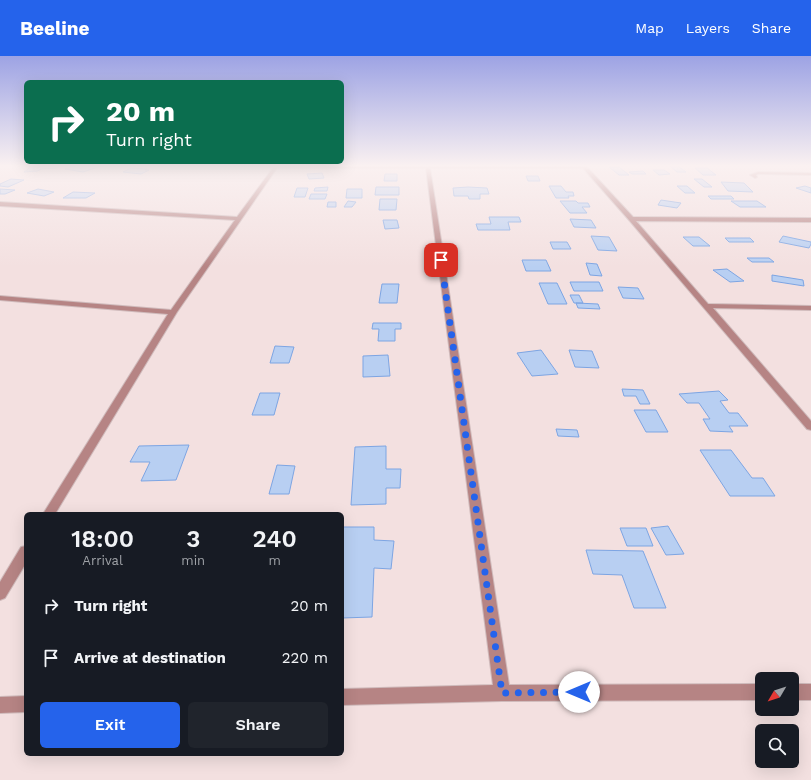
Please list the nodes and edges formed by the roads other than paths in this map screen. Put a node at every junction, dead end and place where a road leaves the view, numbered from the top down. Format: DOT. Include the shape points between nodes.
graph roads {
  1 [pos="253,199"];
  2 [pos="432,199"];
  3 [pos="613,199"];
  4 [pos="0,204"];
  5 [pos="238,219"];
  6 [pos="631,219"];
  7 [pos="811,220"];
  8 [pos="0,298"];
  9 [pos="705,306"];
  10 [pos="811,308"];
  11 [pos="173,312"];
  12 [pos="811,427"];
  13 [pos="50,512"];
  14 [pos="24,554"];
  15 [pos="0,594"];
  16 [pos="755,692"];
  17 [pos="799,692"];
  18 [pos="811,692"];
  19 [pos="502,693"];
  20 [pos="344,696"];
  21 [pos="24,704"];
  22 [pos="0,705"];
  1 -- 5 [label="street"];
  2 -- 19 [label="street"];
  3 -- 6 [label="street"];
  4 -- 5 [label="street"];
  5 -- 11 [label="street"];
  6 -- 7 [label="street"];
  6 -- 9 [label="street"];
  8 -- 11 [label="street"];
  9 -- 10 [label="street"];
  9 -- 12 [label="street"];
  11 -- 13 [label="street"];
  14 -- 15 [label="street"];
  16 -- 19 [label="street"];
  17 -- 18 [label="street"];
  19 -- 20 [label="street"];
  21 -- 22 [label="street"];
}
